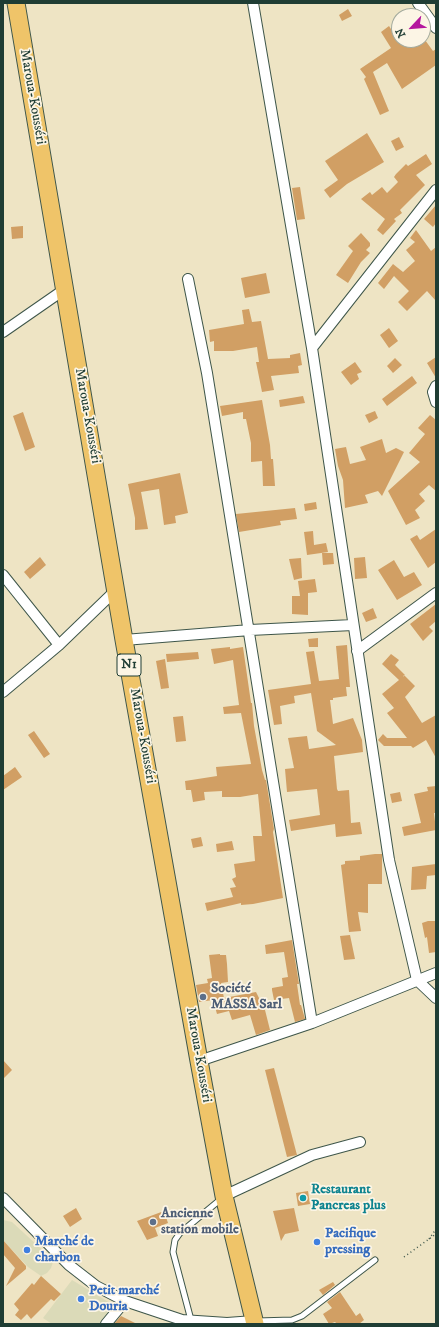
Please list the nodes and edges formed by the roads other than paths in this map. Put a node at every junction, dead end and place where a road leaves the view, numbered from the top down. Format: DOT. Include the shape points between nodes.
graph roads {
  1 [pos="16,3"];
  2 [pos="254,3"];
  3 [pos="418,3"];
  4 [pos="436,28"];
  5 [pos="436,190"];
  6 [pos="188,279"];
  7 [pos="65,289"];
  8 [pos="3,332"];
  9 [pos="312,348"];
  10 [pos="436,386"];
  11 [pos="436,402"];
  12 [pos="3,575"];
  13 [pos="116,590"];
  14 [pos="436,593"];
  15 [pos="353,625"];
  16 [pos="250,630"];
  17 [pos="124,640"];
  18 [pos="59,645"];
  19 [pos="357,651"];
  20 [pos="3,692"];
  21 [pos="436,973"];
  22 [pos="417,980"];
  23 [pos="436,998"];
  24 [pos="312,1023"];
  25 [pos="199,1062"];
  26 [pos="360,1142"];
  27 [pos="224,1196"];
  28 [pos="3,1198"];
  29 [pos="375,1260"];
  30 [pos="125,1301"];
  31 [pos="184,1321"];
  32 [pos="254,1322"];
  33 [pos="106,1324"];
  1 -- 7 [label="highway, Maroua-Kousséri / N1"];
  2 -- 9 [label="street"];
  3 -- 4 [label="street"];
  5 -- 9 [label="street"];
  6 -- 16 [label="street" via="207,374"];
  7 -- 8 [label="street"];
  7 -- 13 [label="highway, Maroua-Kousséri / N1"];
  9 -- 15 [label="street"];
  10 -- 11 [label="street" via="433,392"];
  12 -- 18 [label="street"];
  13 -- 17 [label="highway, Maroua-Kousséri / N1"];
  13 -- 18 [label="street"];
  14 -- 19 [label="street"];
  15 -- 16 [label="street"];
  15 -- 19 [label="street"];
  16 -- 17 [label="street"];
  16 -- 24 [label="street"];
  17 -- 25 [label="highway, Maroua-Kousséri / N1"];
  18 -- 20 [label="street"];
  19 -- 22 [label="street" via="389,860"];
  21 -- 22 [label="street"];
  22 -- 23 [label="street"];
  22 -- 24 [label="street"];
  24 -- 25 [label="street"];
  25 -- 27 [label="highway, Maroua-Kousséri / N1"];
  26 -- 27 [label="street" via="312,1155"];
  27 -- 31 [label="lane" via="175,1240 172,1252"];
  27 -- 32 [label="highway, Maroua-Kousséri / N1"];
  28 -- 30 [label="street" via="69,1265 96,1286"];
  29 -- 32 [label="lane" via="302,1316 292,1320"];
  30 -- 31 [label="street"];
  30 -- 33 [label="street"];
  31 -- 32 [label="street"];
}
